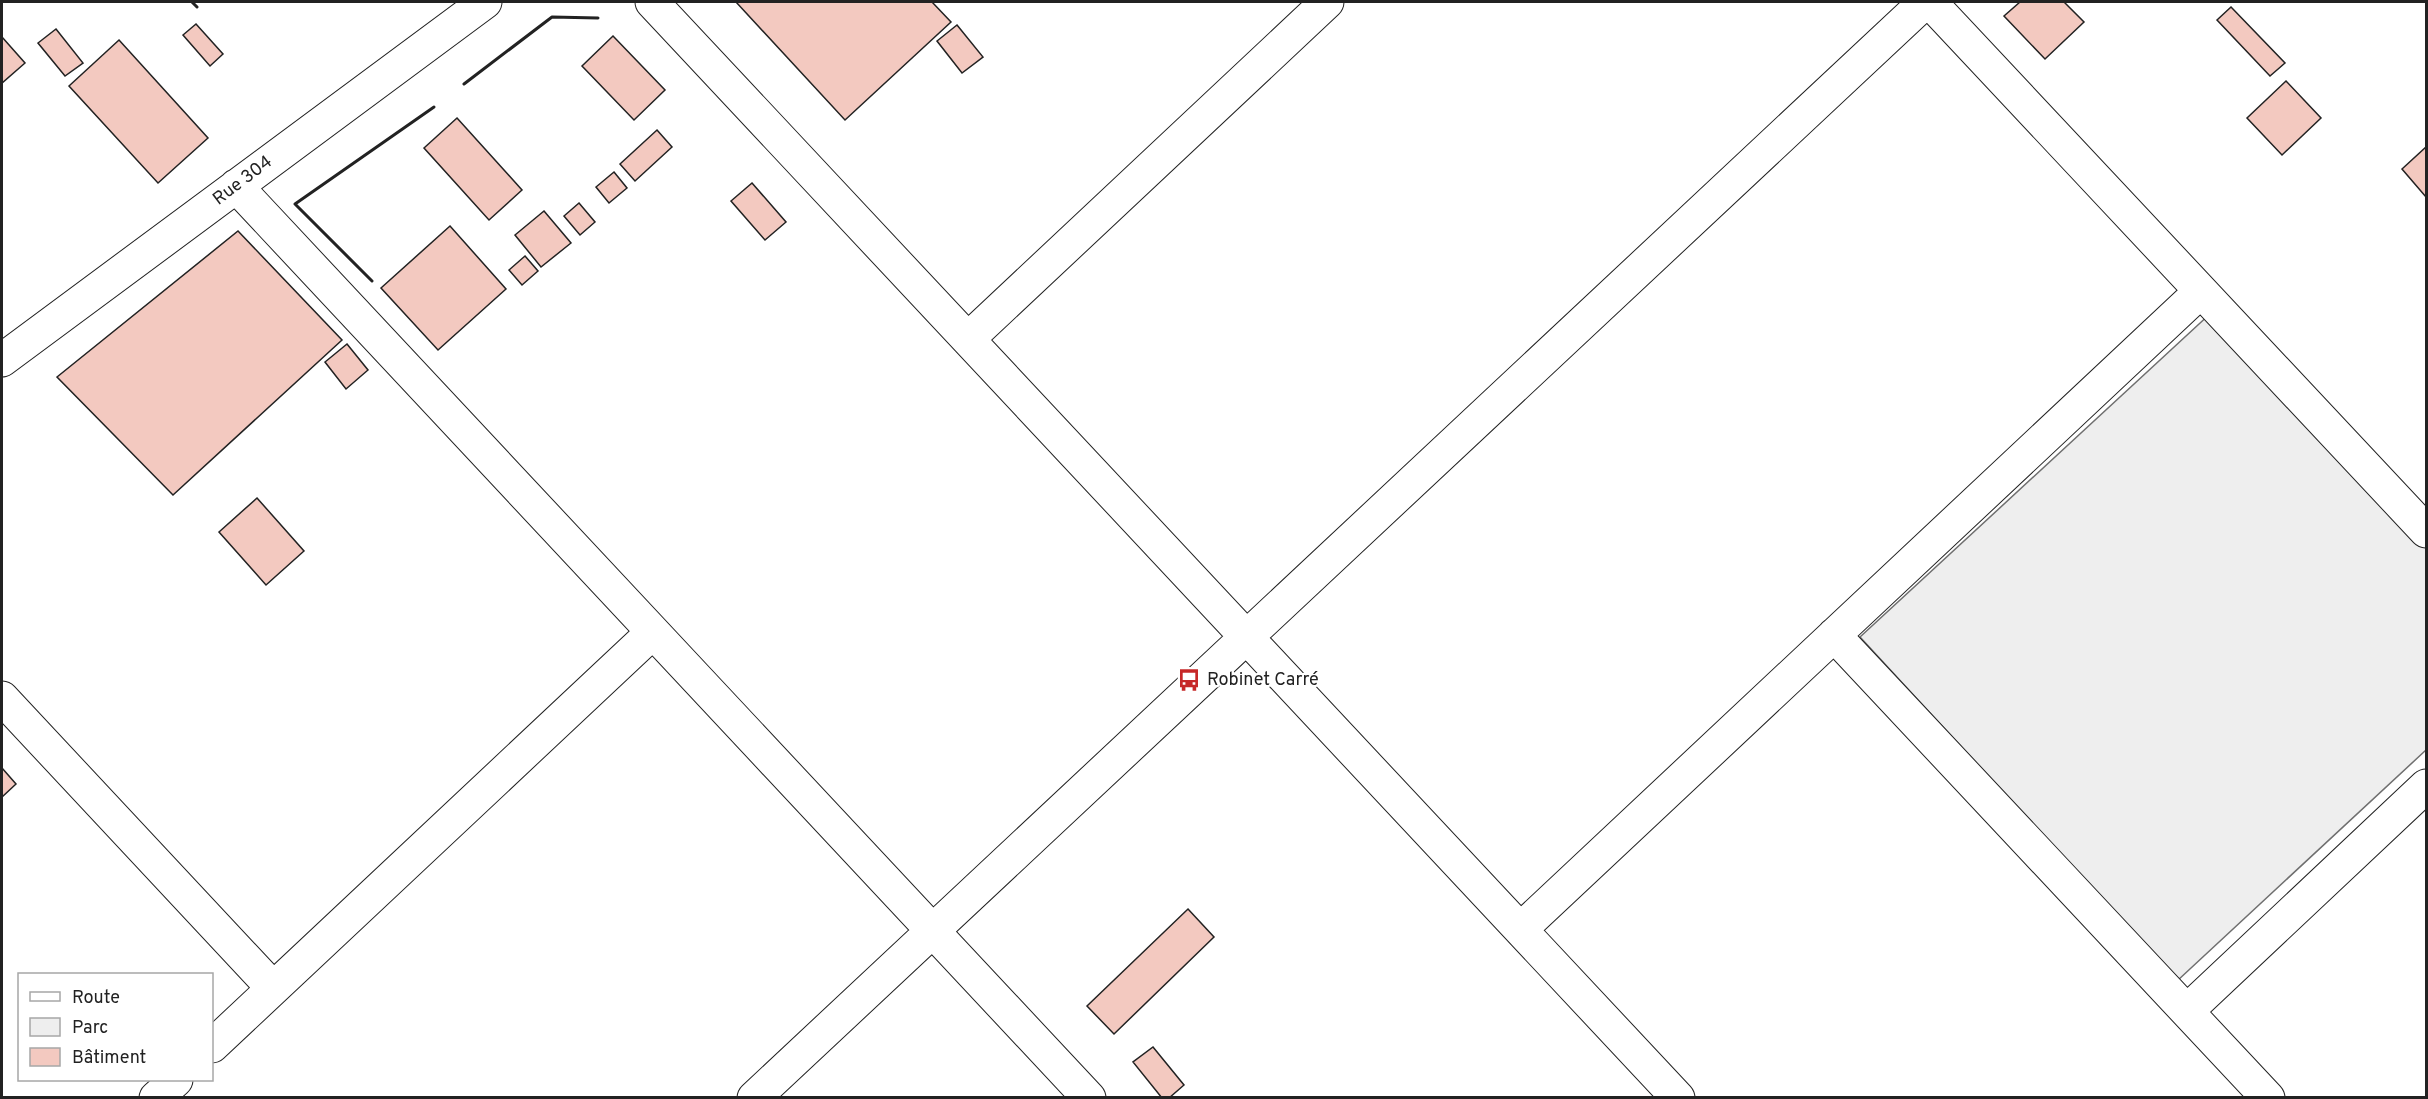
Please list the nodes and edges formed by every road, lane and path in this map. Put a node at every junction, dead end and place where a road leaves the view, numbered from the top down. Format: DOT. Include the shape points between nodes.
graph roads {
  1 [pos="485,2"];
  2 [pos="652,2"];
  3 [pos="1327,2"];
  4 [pos="1925,2"];
  5 [pos="1930,2"];
  6 [pos="236,186"];
  7 [pos="2201,291"];
  8 [pos="968,339"];
  9 [pos="2,360"];
  10 [pos="2427,531"];
  11 [pos="653,632"];
  12 [pos="1834,635"];
  13 [pos="1247,636"];
  14 [pos="2,698"];
  15 [pos="2427,786"];
  16 [pos="933,930"];
  17 [pos="1521,930"];
  18 [pos="273,988"];
  19 [pos="2187,1011"];
  20 [pos="213,1045"];
  21 [pos="175,1081"];
  22 [pos="156,1098"];
  23 [pos="754,1098"];
  24 [pos="1089,1098"];
  25 [pos="1678,1098"];
  26 [pos="2268,1098"];
  1 -- 6 [label="street, Rue 304"];
  2 -- 8 [label="street"];
  3 -- 8 [label="street"];
  4 -- 13 [label="street"];
  5 -- 7 [label="street"];
  6 -- 9 [label="street, Rue 304"];
  6 -- 11 [label="street"];
  7 -- 10 [label="street"];
  7 -- 12 [label="street"];
  8 -- 13 [label="street"];
  11 -- 16 [label="street"];
  11 -- 18 [label="street"];
  12 -- 17 [label="street"];
  12 -- 19 [label="street"];
  13 -- 16 [label="street"];
  13 -- 17 [label="street"];
  14 -- 18 [label="street"];
  15 -- 19 [label="street"];
  16 -- 23 [label="street"];
  16 -- 24 [label="street"];
  17 -- 25 [label="street"];
  18 -- 20 [label="street"];
  19 -- 26 [label="street"];
  21 -- 22 [label="street"];
}
